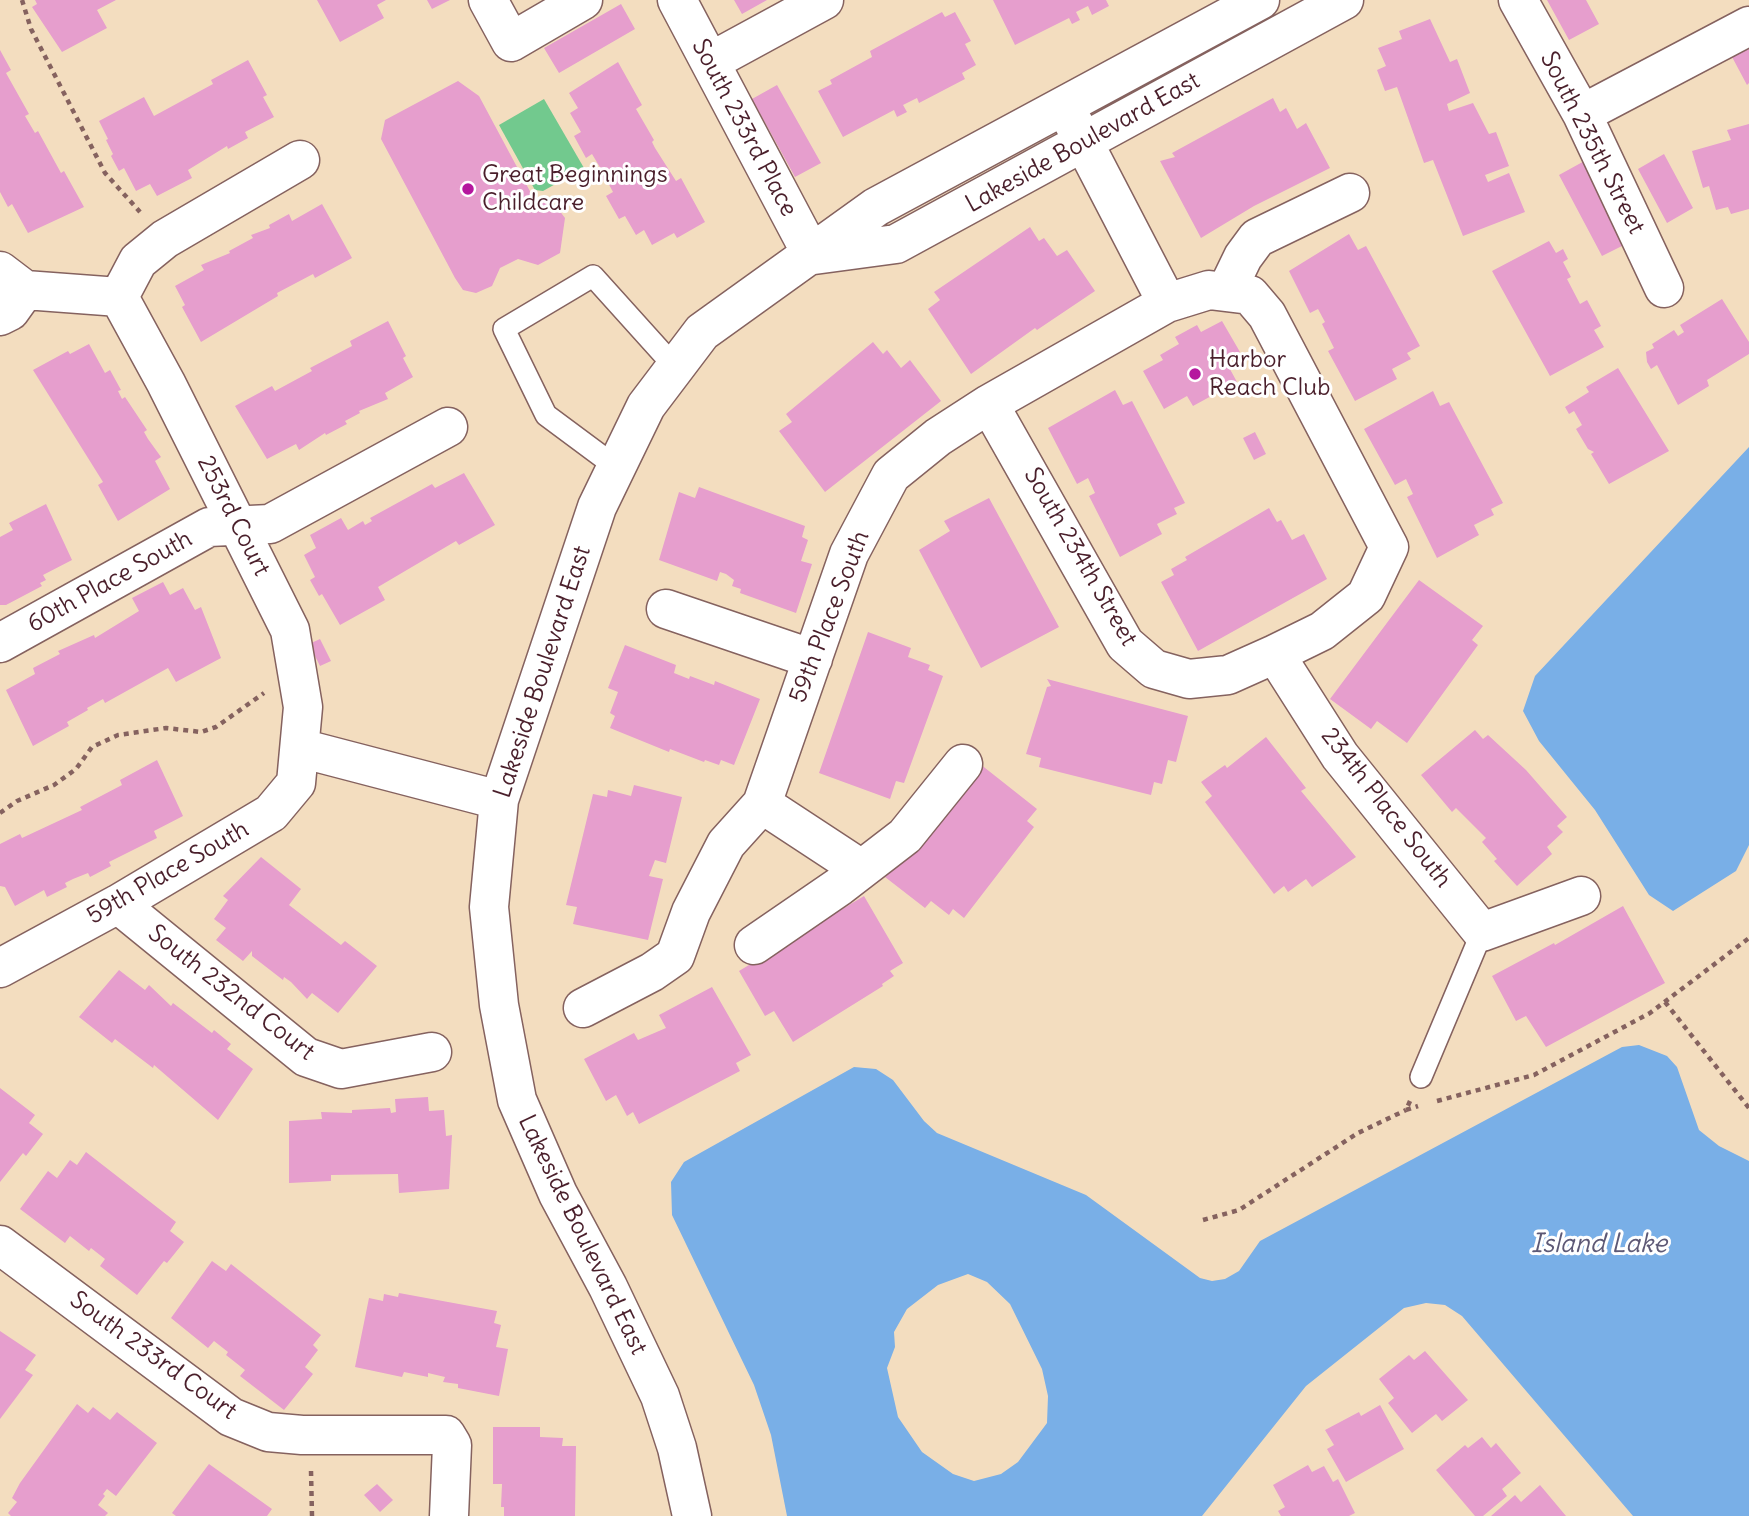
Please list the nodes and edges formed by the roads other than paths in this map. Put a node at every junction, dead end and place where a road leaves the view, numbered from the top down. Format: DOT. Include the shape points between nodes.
graph roads {
  1 [pos="488,0"];
  2 [pos="583,0"];
  3 [pos="677,0"];
  4 [pos="824,0"];
  5 [pos="1259,0"];
  6 [pos="1345,0"];
  7 [pos="1518,0"];
  8 [pos="1749,26"];
  9 [pos="710,62"];
  10 [pos="1063,104"];
  11 [pos="1582,114"];
  12 [pos="1083,143"];
  13 [pos="300,160"];
  14 [pos="1350,193"];
  15 [pos="812,255"];
  16 [pos="1664,288"];
  17 [pos="8,292"];
  18 [pos="1239,293"];
  19 [pos="119,296"];
  20 [pos="1167,303"];
  21 [pos="675,367"];
  22 [pos="989,404"];
  23 [pos="448,427"];
  24 [pos="616,467"];
  25 [pos="239,528"];
  26 [pos="666,609"];
  27 [pos="0,643"];
  28 [pos="1275,654"];
  29 [pos="813,659"];
  30 [pos="299,748"];
  31 [pos="963,764"];
  32 [pos="499,800"];
  33 [pos="762,804"];
  34 [pos="862,869"];
  35 [pos="1581,897"];
  36 [pos="118,904"];
  37 [pos="1482,932"];
  38 [pos="754,945"];
  39 [pos="0,968"];
  40 [pos="583,1008"];
  41 [pos="432,1052"];
  42 [pos="1421,1077"];
  43 [pos="0,1245"];
  44 [pos="449,1516"];
  45 [pos="692,1516"];
  1 -- 2 [label="street" via="511,42"];
  3 -- 9 [label="street, South 233rd Place"];
  4 -- 9 [label="street"];
  5 -- 10 [label="street, Lakeside Boulevard East"];
  6 -- 12 [label="street, Lakeside Boulevard East"];
  7 -- 11 [label="street, South 235th Street"];
  8 -- 11 [label="street"];
  9 -- 15 [label="street, South 233rd Place"];
  10 -- 12 [label="street"];
  10 -- 15 [label="street, Lakeside Boulevard East" via="876,207"];
  11 -- 16 [label="street, South 235th Street"];
  12 -- 15 [label="street, Lakeside Boulevard East" via="896,244"];
  12 -- 20 [label="street"];
  13 -- 19 [label="street" via="164,239 138,261"];
  14 -- 18 [label="street" via="1257,239 1243,257"];
  15 -- 21 [label="street, Lakeside Boulevard East" via="702,332"];
  17 -- 19 [label="street"];
  18 -- 20 [label="street, 59th Place South" via="1209,290"];
  18 -- 28 [label="street" via="1267,315 1388,547 1366,596 1322,631"];
  19 -- 25 [label="street, 253rd Court"];
  20 -- 22 [label="street, 59th Place South"];
  21 -- 24 [label="street, Lakeside Boulevard East" via="646,406"];
  21 -- 24 [label="lane" via="593,276 504,329 546,415"];
  22 -- 28 [label="street, South 234th Street" via="1125,643 1154,669 1189,679 1228,675"];
  22 -- 29 [label="street, 59th Place South" via="891,474 849,554"];
  23 -- 25 [label="street, 60th Place South" via="270,524"];
  24 -- 32 [label="street, Lakeside Boulevard East" via="593,519"];
  25 -- 27 [label="street, 60th Place South" via="209,527"];
  25 -- 30 [label="street, 253rd Court" via="290,630 303,707"];
  26 -- 29 [label="street"];
  28 -- 37 [label="street, 234th Place South" via="1340,756"];
  29 -- 33 [label="street, 59th Place South"];
  30 -- 32 [label="street"];
  30 -- 36 [label="street, 59th Place South" via="296,783 271,813"];
  31 -- 34 [label="street" via="905,836"];
  32 -- 45 [label="street, Lakeside Boulevard East" via="489,907 499,1005 517,1100 558,1194 660,1396"];
  33 -- 34 [label="street"];
  33 -- 40 [label="street, 59th Place South" via="726,844 691,912 675,956"];
  34 -- 38 [label="street"];
  35 -- 37 [label="street"];
  36 -- 39 [label="street, 59th Place South"];
  36 -- 41 [label="street, South 232nd Court" via="306,1057 341,1069"];
  37 -- 42 [label="lane"];
  43 -- 44 [label="street, South 233rd Court" via="231,1417 268,1432 446,1435 452,1445"];
}
